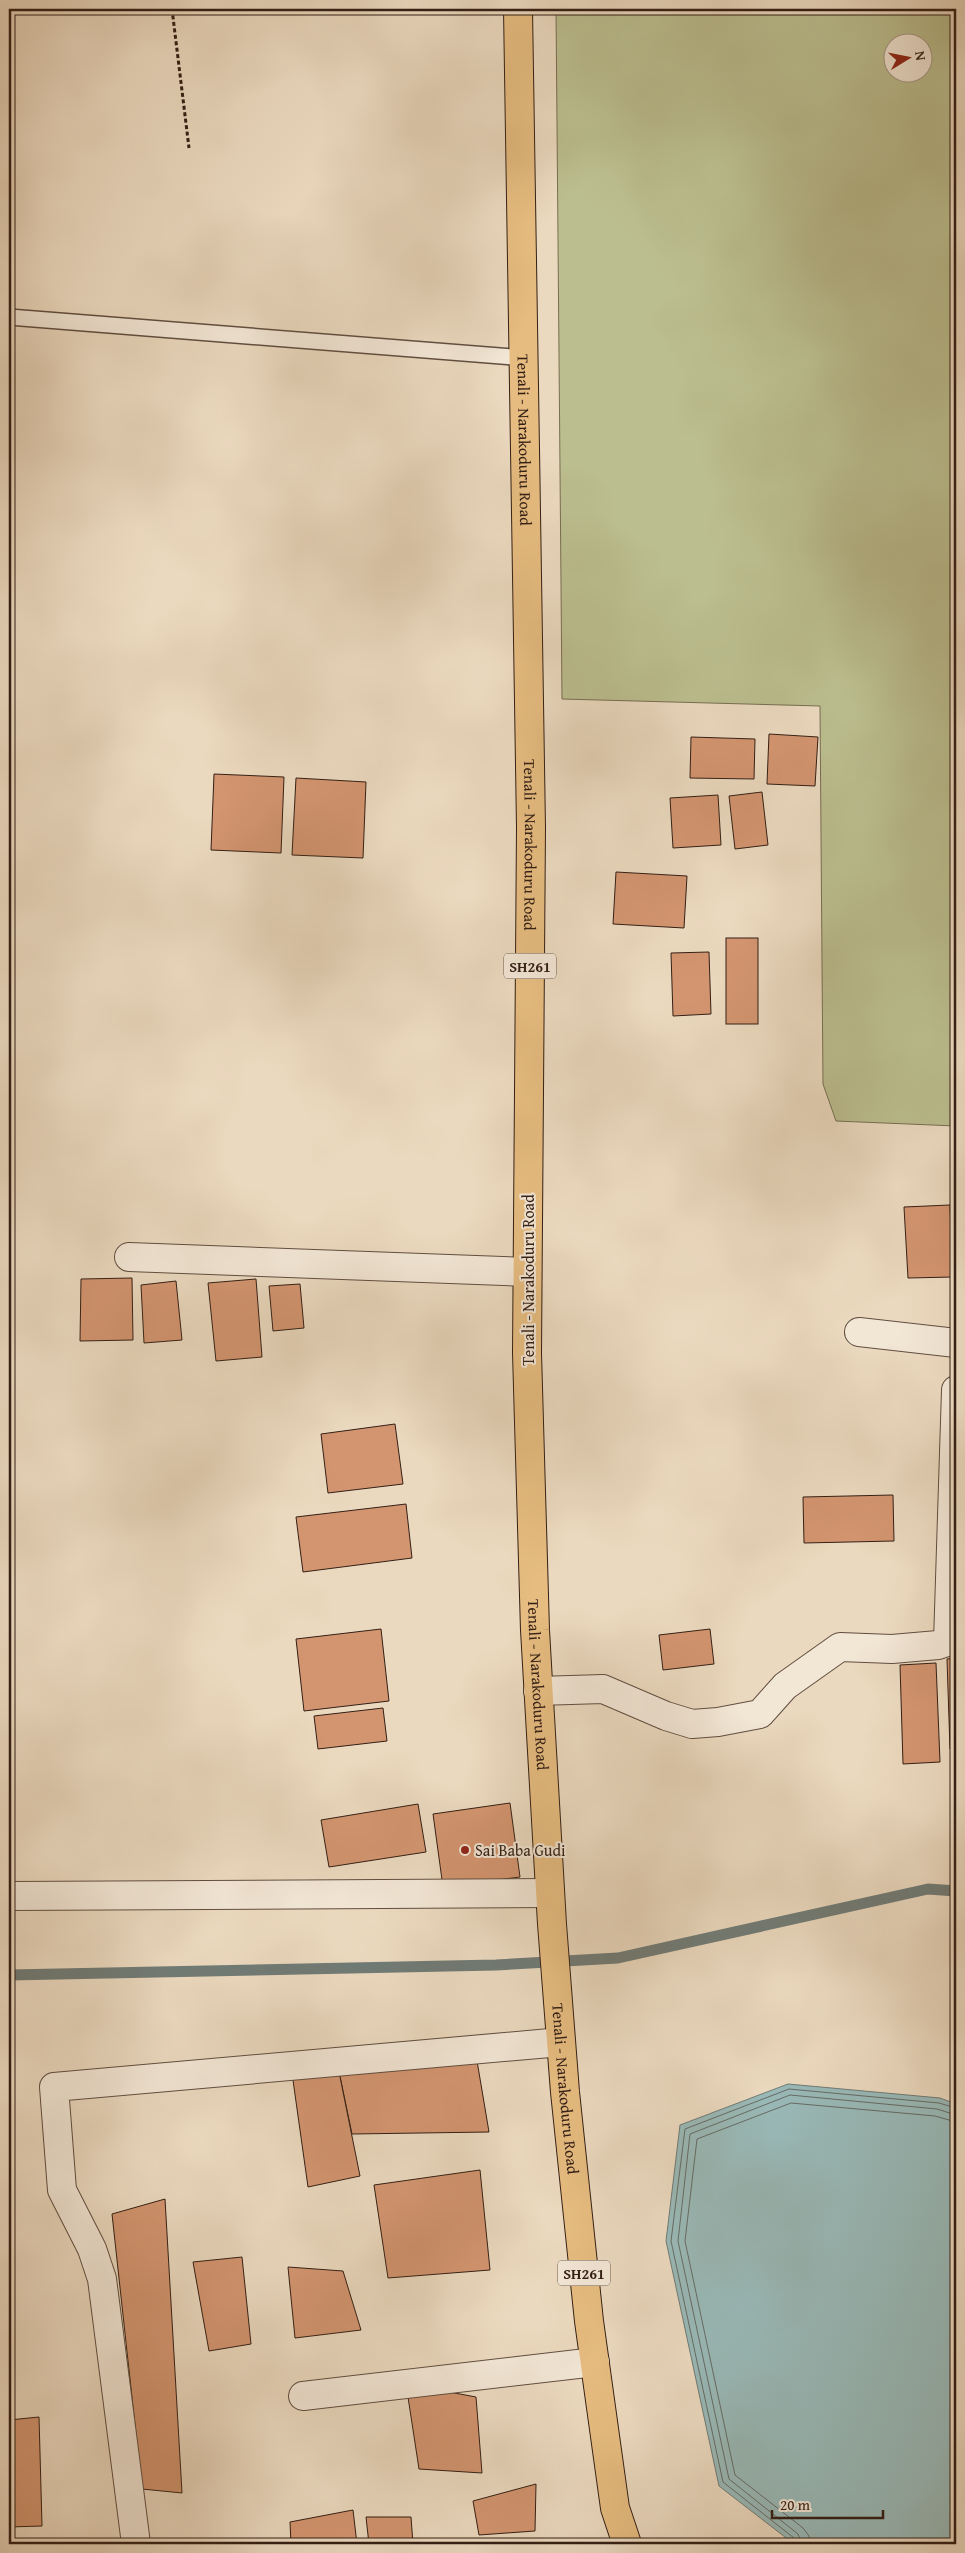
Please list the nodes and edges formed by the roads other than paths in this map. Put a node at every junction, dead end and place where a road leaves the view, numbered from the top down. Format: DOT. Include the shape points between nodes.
graph roads {
  1 [pos="518,9"];
  2 [pos="9,317"];
  3 [pos="525,358"];
  4 [pos="129,1257"];
  5 [pos="527,1272"];
  6 [pos="859,1332"];
  7 [pos="956,1343"];
  8 [pos="956,1390"];
  9 [pos="952,1641"];
  10 [pos="538,1692"];
  11 [pos="550,1893"];
  12 [pos="9,1896"];
  13 [pos="561,2042"];
  14 [pos="595,2362"];
  15 [pos="303,2396"];
  16 [pos="136,2544"];
  17 [pos="627,2544"];
  1 -- 3 [label="main road, Tenali - Narakoduru Road / SH261"];
  2 -- 3 [label="lane"];
  3 -- 5 [label="main road, Tenali - Narakoduru Road / SH261" via="531,828"];
  4 -- 5 [label="street"];
  5 -- 10 [label="main road, Tenali - Narakoduru Road / SH261"];
  6 -- 7 [label="street"];
  8 -- 9 [label="street"];
  9 -- 10 [label="street" via="892,1649 840,1647 785,1686 760,1714 718,1722 692,1724 603,1688"];
  10 -- 11 [label="main road, Tenali - Narakoduru Road / SH261"];
  11 -- 12 [label="street"];
  11 -- 13 [label="main road, Tenali - Narakoduru Road / SH261"];
  13 -- 14 [label="main road, Tenali - Narakoduru Road / SH261"];
  13 -- 16 [label="street" via="54,2087 62,2190 92,2249 102,2279"];
  14 -- 15 [label="street"];
  14 -- 17 [label="main road, Tenali - Narakoduru Road / SH261" via="615,2508"];
}
